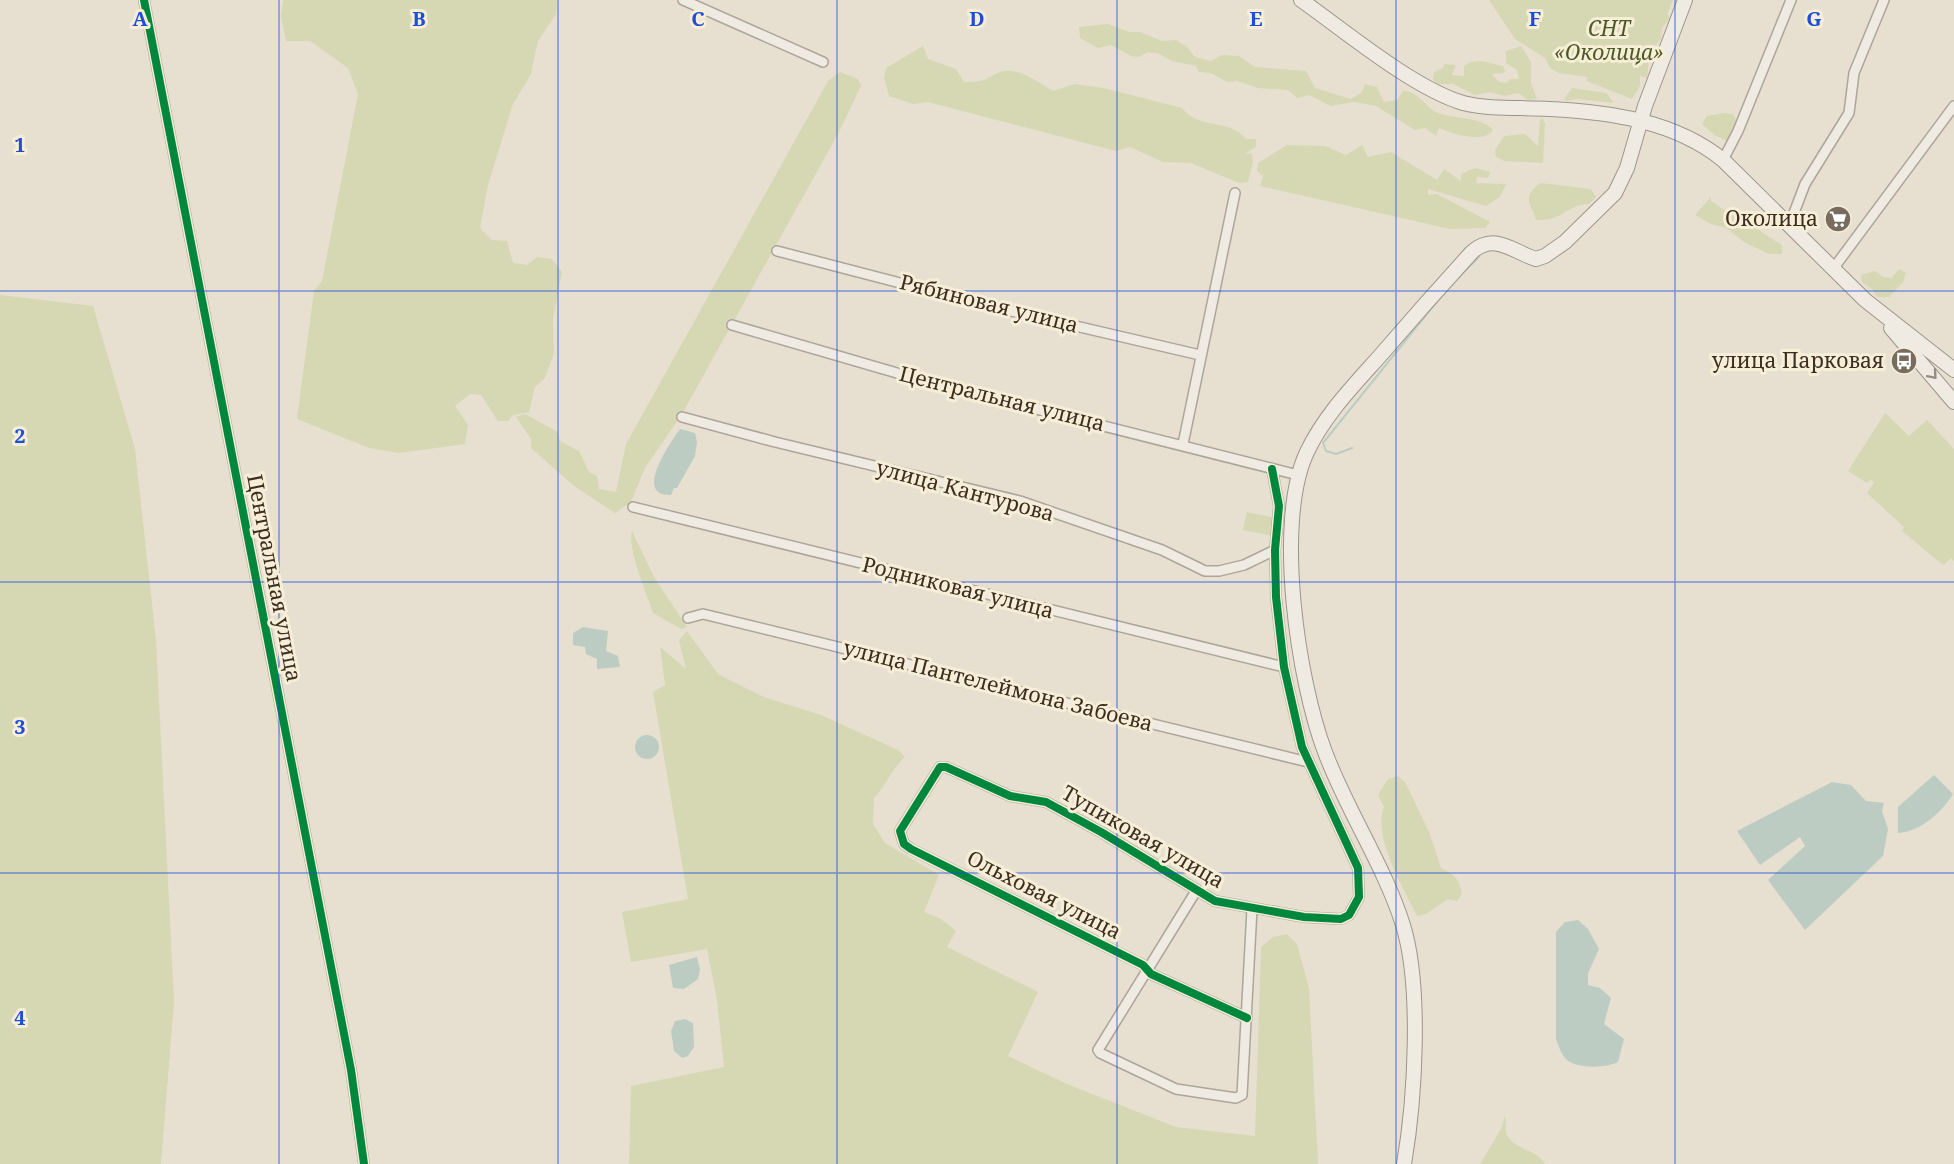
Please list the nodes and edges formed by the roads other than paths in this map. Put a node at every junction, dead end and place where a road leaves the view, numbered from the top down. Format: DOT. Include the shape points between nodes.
graph roads {
  1 [pos="144,0"];
  2 [pos="683,0"];
  3 [pos="1301,0"];
  4 [pos="1685,0"];
  5 [pos="1791,0"];
  6 [pos="1884,0"];
  7 [pos="823,62"];
  8 [pos="1954,106"];
  9 [pos="1642,122"];
  10 [pos="1723,160"];
  11 [pos="1235,193"];
  12 [pos="1789,226"];
  13 [pos="777,251"];
  14 [pos="1833,269"];
  15 [pos="1865,300"];
  16 [pos="732,325"];
  17 [pos="1200,355"];
  18 [pos="1952,366"];
  19 [pos="1954,402"];
  20 [pos="682,417"];
  21 [pos="1183,444"];
  22 [pos="1272,469"];
  23 [pos="1298,475"];
  24 [pos="633,507"];
  25 [pos="1275,550"];
  26 [pos="688,618"];
  27 [pos="1284,667"];
  28 [pos="1308,762"];
  29 [pos="940,767"];
  30 [pos="1196,891"];
  31 [pos="1252,909"];
  32 [pos="1146,969"];
  33 [pos="1247,1018"];
  34 [pos="364,1164"];
  35 [pos="1404,1164"];
  1 -- 34 [label="street, Центральная улица" via="351,1070"];
  2 -- 7 [label="street"];
  3 -- 9 [label="street" via="1426,87 1460,102 1587,112"];
  4 -- 9 [label="street"];
  5 -- 10 [label="street"];
  6 -- 12 [label="street" via="1854,73 1849,112 1805,184"];
  8 -- 14 [label="street"];
  9 -- 10 [label="street" via="1689,137"];
  9 -- 23 [label="street" via="1615,193 1565,242 1536,259 1502,243 1480,245 1472,252 1343,398 1307,452"];
  10 -- 12 [label="street"];
  11 -- 17 [label="street"];
  12 -- 14 [label="street"];
  13 -- 17 [label="street, Рябиновая улица"];
  14 -- 15 [label="street"];
  15 -- 18 [label="street"];
  15 -- 19 [label="street, one-way"];
  16 -- 21 [label="street, Центральная улица" via="921,380"];
  17 -- 21 [label="street"];
  20 -- 25 [label="street, улица Кантурова" via="1020,501 1162,550 1205,571 1219,572 1244,565"];
  21 -- 22 [label="street, Центральная улица"];
  22 -- 23 [label="street, Центральная улица"];
  22 -- 25 [label="street" via="1279,506"];
  23 -- 35 [label="street" via="1292,558 1300,659 1324,751 1394,900 1410,958 1413,1074"];
  24 -- 27 [label="street, Родниковая улица"];
  25 -- 27 [label="street"];
  26 -- 28 [label="street, улица Пантелеймона Забоева" via="703,615"];
  27 -- 28 [label="street"];
  28 -- 31 [label="street, Тупиковая улица" via="1358,868 1359,897 1354,910 1341,919"];
  29 -- 30 [label="street, Тупиковая улица" via="1010,796 1046,802 1101,831"];
  29 -- 32 [label="street, Ольховая улица" via="900,831 904,844"];
  30 -- 31 [label="street, Тупиковая улица" via="1225,904"];
  30 -- 32 [label="street"];
  31 -- 33 [label="street"];
  32 -- 33 [label="street, Ольховая улица"];
  32 -- 33 [label="street" via="1100,1045 1100,1053 1176,1089 1236,1098 1242,1095"];
}
